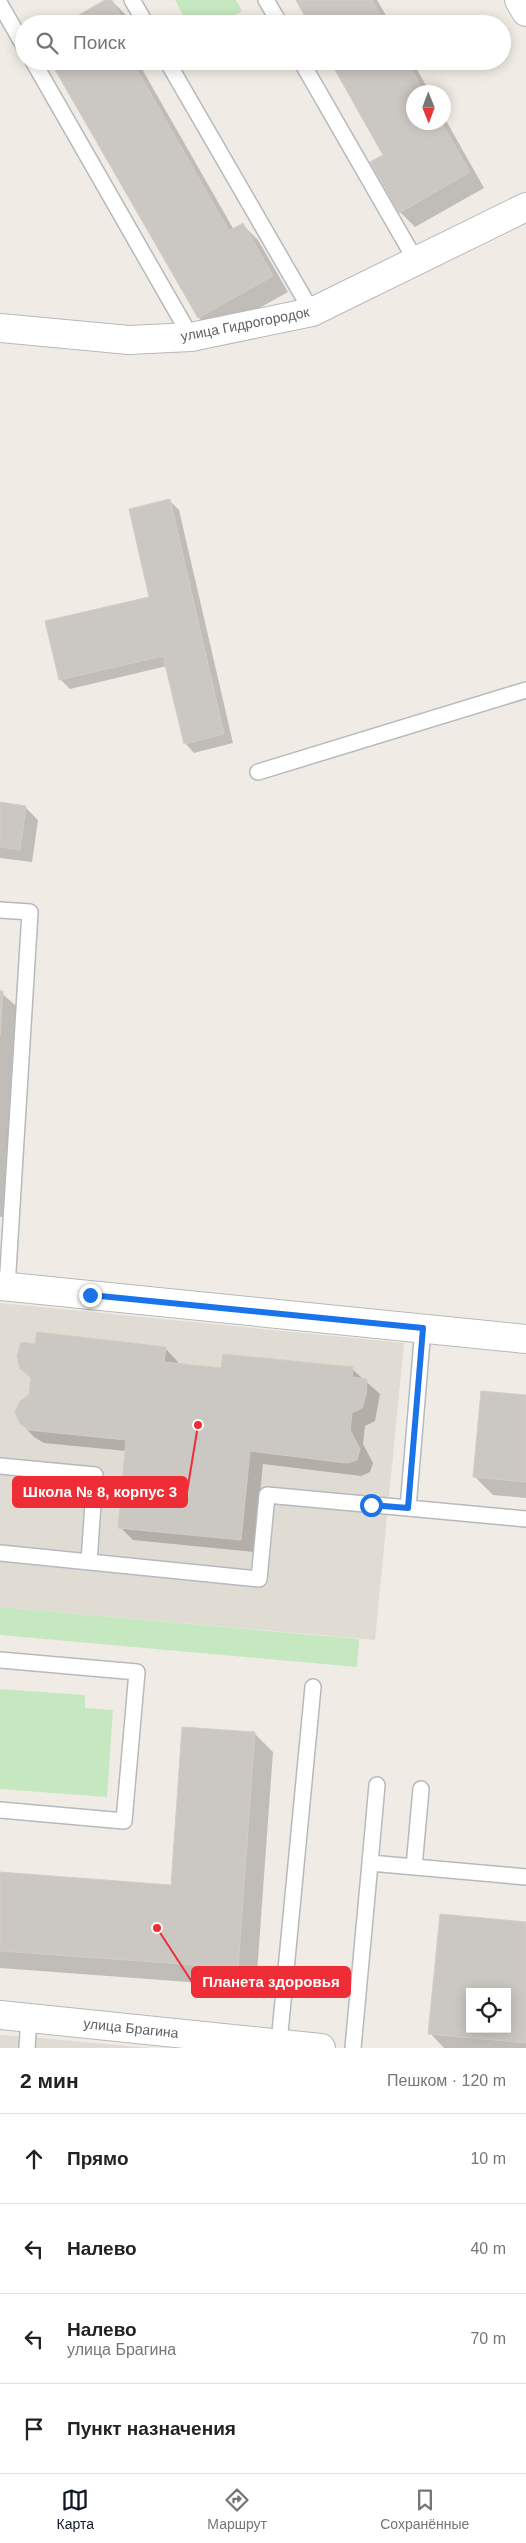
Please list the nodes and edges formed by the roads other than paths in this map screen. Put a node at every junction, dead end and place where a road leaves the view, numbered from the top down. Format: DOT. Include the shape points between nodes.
graph roads {
  1 [pos="132,0"];
  2 [pos="266,0"];
  3 [pos="519,0"];
  4 [pos="0,4"];
  5 [pos="526,12"];
  6 [pos="141,15"];
  7 [pos="275,15"];
  8 [pos="15,30"];
  9 [pos="38,70"];
  10 [pos="172,70"];
  11 [pos="306,70"];
  12 [pos="526,207"];
  13 [pos="416,261"];
  14 [pos="312,312"];
  15 [pos="0,328"];
  16 [pos="191,337"];
  17 [pos="526,690"];
  18 [pos="258,772"];
  19 [pos="0,910"];
  20 [pos="3,1286"];
  21 [pos="423,1328"];
  22 [pos="526,1339"];
  23 [pos="0,1466"];
  24 [pos="408,1508"];
  25 [pos="526,1519"];
  26 [pos="0,1553"];
  27 [pos="89,1562"];
  28 [pos="0,1660"];
  29 [pos="312,1687"];
  30 [pos="377,1785"];
  31 [pos="421,1789"];
  32 [pos="0,1810"];
  33 [pos="370,1863"];
  34 [pos="414,1867"];
  35 [pos="526,1877"];
  36 [pos="0,2015"];
  37 [pos="29,2018"];
  38 [pos="278,2043"];
  39 [pos="234,2044"];
  40 [pos="27,2048"];
  41 [pos="321,2048"];
  42 [pos="353,2048"];
  1 -- 6 [label="lane"];
  2 -- 7 [label="lane"];
  3 -- 5 [label="street"];
  4 -- 8 [label="lane"];
  9 -- 16 [label="lane"];
  10 -- 14 [label="lane"];
  11 -- 13 [label="lane"];
  12 -- 13 [label="street, улица Гидрогородок"];
  13 -- 14 [label="street, улица Гидрогородок"];
  14 -- 16 [label="street, улица Гидрогородок"];
  15 -- 16 [label="street, улица Гидрогородок" via="129,340"];
  17 -- 18 [label="lane"];
  19 -- 20 [label="lane" via="30,912"];
  20 -- 21 [label="street"];
  21 -- 22 [label="street"];
  21 -- 24 [label="lane"];
  23 -- 27 [label="lane" via="95,1475"];
  24 -- 25 [label="lane"];
  24 -- 27 [label="lane" via="266,1495 259,1579"];
  26 -- 27 [label="lane"];
  28 -- 32 [label="lane" via="136,1672 124,1821"];
  29 -- 38 [label="lane"];
  30 -- 33 [label="lane"];
  31 -- 34 [label="lane"];
  33 -- 34 [label="lane"];
  33 -- 42 [label="lane"];
  34 -- 35 [label="lane"];
  36 -- 37 [label="street, улица Брагина"];
  37 -- 39 [label="street, улица Брагина"];
  37 -- 40 [label="lane"];
  38 -- 39 [label="street, улица Брагина"];
  38 -- 41 [label="street, улица Брагина"];
}
